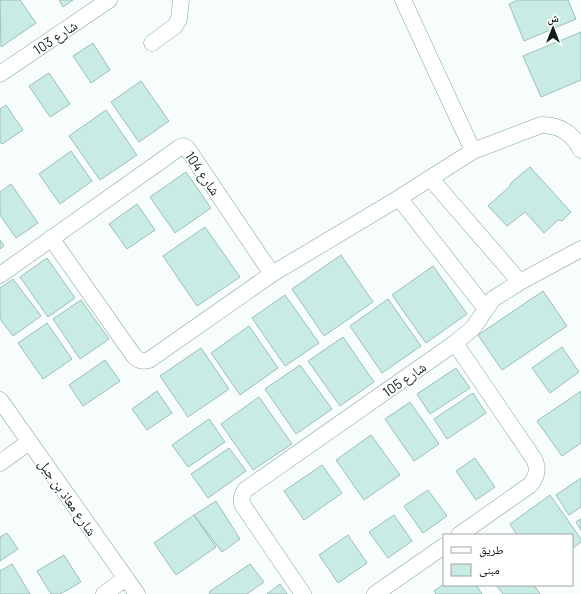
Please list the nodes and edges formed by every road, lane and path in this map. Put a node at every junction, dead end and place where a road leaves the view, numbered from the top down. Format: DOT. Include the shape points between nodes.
graph roads {
  1 [pos="110,0"];
  2 [pos="181,0"];
  3 [pos="403,0"];
  4 [pos="152,43"];
  5 [pos="0,74"];
  6 [pos="580,146"];
  7 [pos="473,151"];
  8 [pos="430,178"];
  9 [pos="399,198"];
  10 [pos="51,238"];
  11 [pos="580,253"];
  12 [pos="272,274"];
  13 [pos="0,275"];
  14 [pos="520,282"];
  15 [pos="486,309"];
  16 [pos="455,343"];
  17 [pos="0,400"];
  18 [pos="29,442"];
  19 [pos="0,463"];
  20 [pos="460,534"];
  21 [pos="443,547"];
  22 [pos="126,578"];
  23 [pos="104,594"];
  24 [pos="137,594"];
  25 [pos="303,594"];
  26 [pos="375,594"];
  1 -- 5 [label="street, شارع 103"];
  2 -- 4 [label="street" via="179,19 175,26"];
  3 -- 7 [label="street"];
  6 -- 7 [label="street" via="562,129 553,125 541,125"];
  7 -- 8 [label="street"];
  8 -- 9 [label="street"];
  8 -- 14 [label="street"];
  9 -- 12 [label="street"];
  9 -- 15 [label="street"];
  10 -- 12 [label="street" via="134,356 144,361"];
  10 -- 12 [label="street, شارع 104" via="183,146 187,148"];
  10 -- 13 [label="street, شارع 104"];
  11 -- 14 [label="street, شارع 105"];
  14 -- 15 [label="street, شارع 105" via="493,299"];
  15 -- 16 [label="street, شارع 105" via="473,328"];
  16 -- 20 [label="street" via="534,459 537,468 537,474 530,486"];
  16 -- 25 [label="street, شارع 105" via="243,494 242,504"];
  17 -- 18 [label="street, شارع معاذ بن جبل"];
  18 -- 19 [label="street"];
  18 -- 22 [label="street, شارع معاذ بن جبل"];
  21 -- 26 [label="street"];
  22 -- 23 [label="street"];
  22 -- 24 [label="street, شارع معاذ بن جبل"];
}
